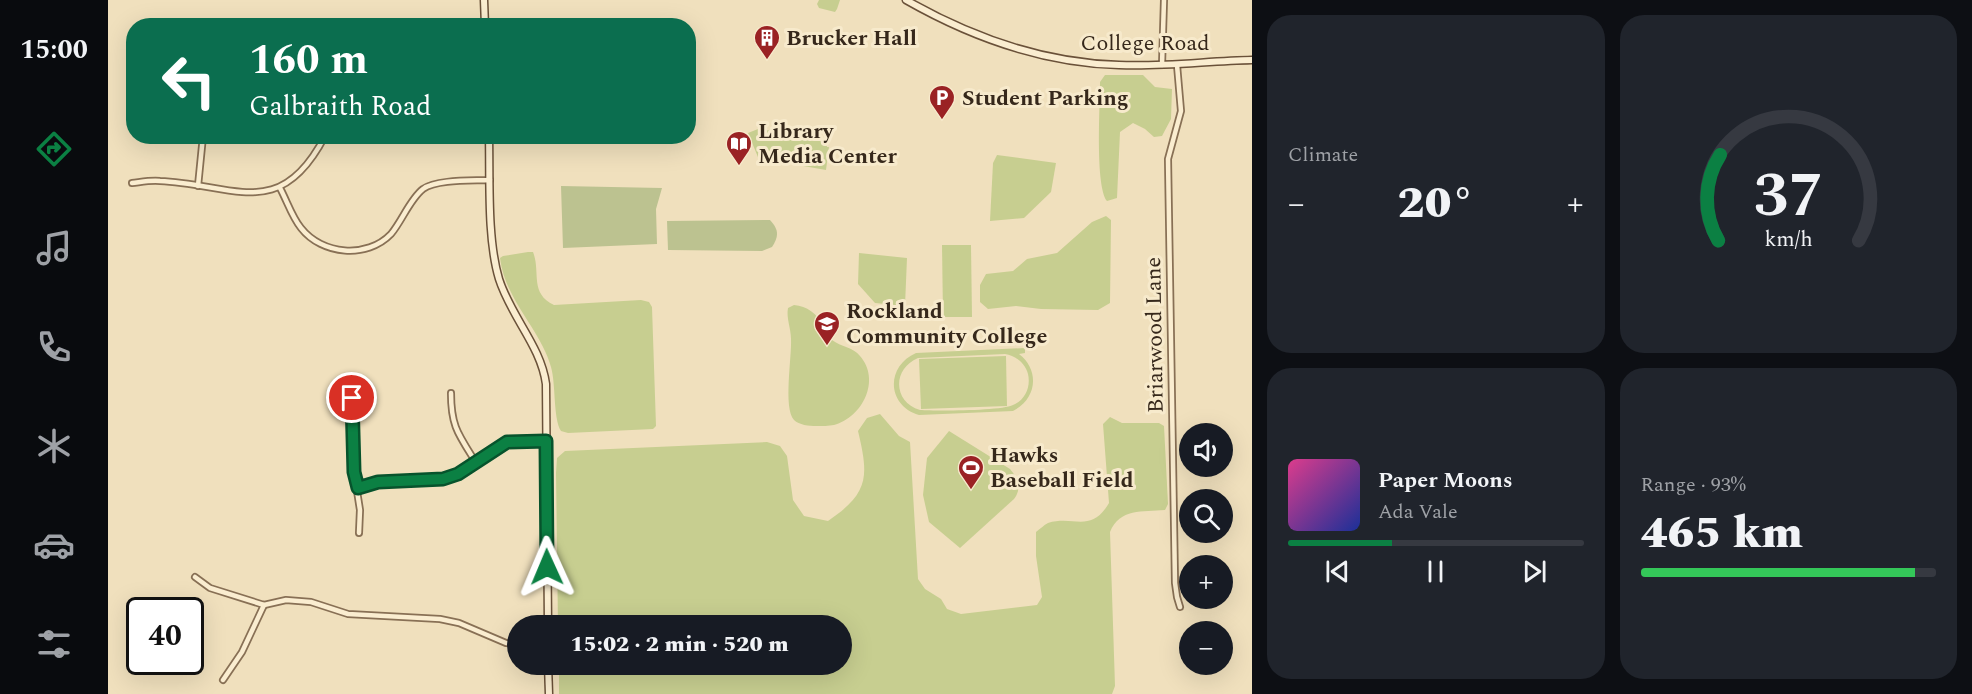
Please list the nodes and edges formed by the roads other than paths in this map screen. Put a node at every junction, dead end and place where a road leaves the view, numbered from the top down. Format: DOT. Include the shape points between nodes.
graph roads {
  1 [pos="484,0"];
  2 [pos="906,0"];
  3 [pos="1164,0"];
  4 [pos="485,18"];
  5 [pos="1252,60"];
  6 [pos="1162,65"];
  7 [pos="1177,65"];
  8 [pos="202,144"];
  9 [pos="320,144"];
  10 [pos="489,144"];
  11 [pos="490,180"];
  12 [pos="132,183"];
  13 [pos="198,186"];
  14 [pos="280,188"];
  15 [pos="451,393"];
  16 [pos="352,398"];
  17 [pos="546,441"];
  18 [pos="475,461"];
  19 [pos="358,488"];
  20 [pos="359,533"];
  21 [pos="195,578"];
  22 [pos="1179,603"];
  23 [pos="264,605"];
  24 [pos="548,615"];
  25 [pos="507,643"];
  26 [pos="548,675"];
  27 [pos="223,680"];
  28 [pos="549,694"];
  1 -- 4 [label="street"];
  2 -- 6 [label="street, College Road" via="964,30 1024,51 1101,64"];
  3 -- 6 [label="street"];
  5 -- 7 [label="street, College Road"];
  6 -- 7 [label="street, College Road"];
  7 -- 22 [label="street, Briarwood Lane" via="1181,111 1168,159 1175,586"];
  8 -- 13 [label="street"];
  9 -- 14 [label="street" via="308,165"];
  10 -- 11 [label="street"];
  11 -- 14 [label="street" via="434,184 423,189 388,236 355,251 335,250 309,237"];
  11 -- 17 [label="street" via="496,268 511,308 542,364"];
  12 -- 13 [label="street" via="159,180"];
  13 -- 14 [label="street" via="234,192"];
  15 -- 18 [label="street" via="453,423"];
  16 -- 19 [label="street"];
  17 -- 18 [label="street" via="507,442"];
  17 -- 24 [label="street"];
  18 -- 19 [label="street" via="443,479 378,482"];
  19 -- 20 [label="street"];
  21 -- 23 [label="street" via="210,588"];
  23 -- 25 [label="street" via="286,600 311,602 348,614 440,620 459,623"];
  23 -- 27 [label="street" via="242,652"];
  26 -- 28 [label="street"];
}
